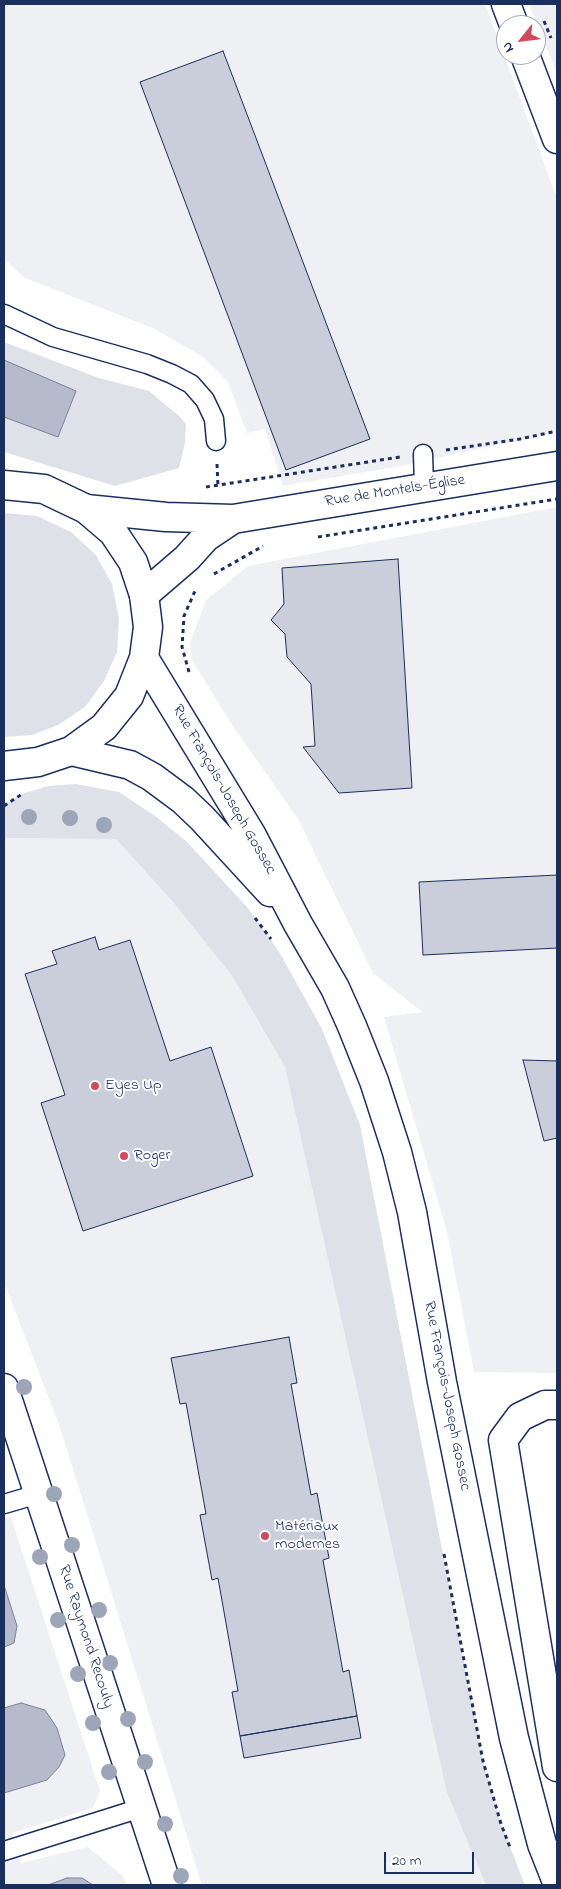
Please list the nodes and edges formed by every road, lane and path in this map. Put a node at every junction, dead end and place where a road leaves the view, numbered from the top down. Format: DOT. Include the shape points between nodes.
graph roads {
  1 [pos="541,12"];
  2 [pos="554,46"];
  3 [pos="530,65"];
  4 [pos="557,139"];
  5 [pos="4,314"];
  6 [pos="557,431"];
  7 [pos="216,441"];
  8 [pos="423,454"];
  9 [pos="557,466"];
  10 [pos="4,485"];
  11 [pos="218,485"];
  12 [pos="424,486"];
  13 [pos="200,488"];
  14 [pos="557,499"];
  15 [pos="86,509"];
  16 [pos="233,519"];
  17 [pos="308,539"];
  18 [pos="270,545"];
  19 [pos="209,579"];
  20 [pos="198,587"];
  21 [pos="144,595"];
  22 [pos="144,658"];
  23 [pos="193,680"];
  24 [pos="71,750"];
  25 [pos="4,766"];
  26 [pos="25,793"];
  27 [pos="4,806"];
  28 [pos="253,915"];
  29 [pos="298,924"];
  30 [pos="274,943"];
  31 [pos="4,1388"];
  32 [pos="557,1405"];
  33 [pos="38,1494"];
  34 [pos="4,1504"];
  35 [pos="443,1545"];
  36 [pos="557,1766"];
  37 [pos="141,1808"];
  38 [pos="4,1851"];
  39 [pos="514,1857"];
  40 [pos="557,1882"];
  41 [pos="167,1885"];
  1 -- 2 [label="path"];
  3 -- 4 [label="main road"];
  5 -- 7 [label="lane" via="53,337 147,364 191,384 205,400 214,419"];
  6 -- 8 [label="path"];
  7 -- 11 [label="path"];
  8 -- 11 [label="path"];
  8 -- 12 [label="lane"];
  9 -- 12 [label="main road, Rue de Montels-Église"];
  10 -- 15 [label="main road" via="44,489"];
  11 -- 13 [label="path"];
  11 -- 16 [label="path"];
  12 -- 16 [label="main road, Rue de Montels-Église"];
  14 -- 17 [label="path"];
  15 -- 16 [label="main road, Rue de Montels-Église" via="166,517"];
  15 -- 21 [label="main road" via="113,532 133,562"];
  16 -- 21 [label="main road, Rue de Montels-Église" via="206,537"];
  18 -- 19 [label="path" via="260,546"];
  20 -- 23 [label="path" via="184,616 182,647"];
  21 -- 22 [label="main road" via="148,627"];
  22 -- 24 [label="main road" via="129,696 104,727"];
  22 -- 29 [label="main road, Rue François-Joseph Gossec" via="251,834"];
  24 -- 25 [label="main road" via="38,762"];
  24 -- 29 [label="main road, Rue François-Joseph Gossec" via="130,765 183,800 234,851"];
  26 -- 27 [label="path"];
  28 -- 30 [label="path"];
  29 -- 40 [label="main road, Rue François-Joseph Gossec" via="352,1026 397,1152 412,1212 442,1382 514,1738 542,1844"];
  31 -- 33 [label="main road, Rue Raymond Recouly"];
  32 -- 36 [label="main road" via="545,1405 520,1417 503,1440"];
  33 -- 34 [label="lane"];
  33 -- 37 [label="main road, Rue Raymond Recouly"];
  35 -- 39 [label="path" via="483,1761"];
  37 -- 38 [label="lane"];
  37 -- 41 [label="main road, Rue Raymond Recouly"];
}
